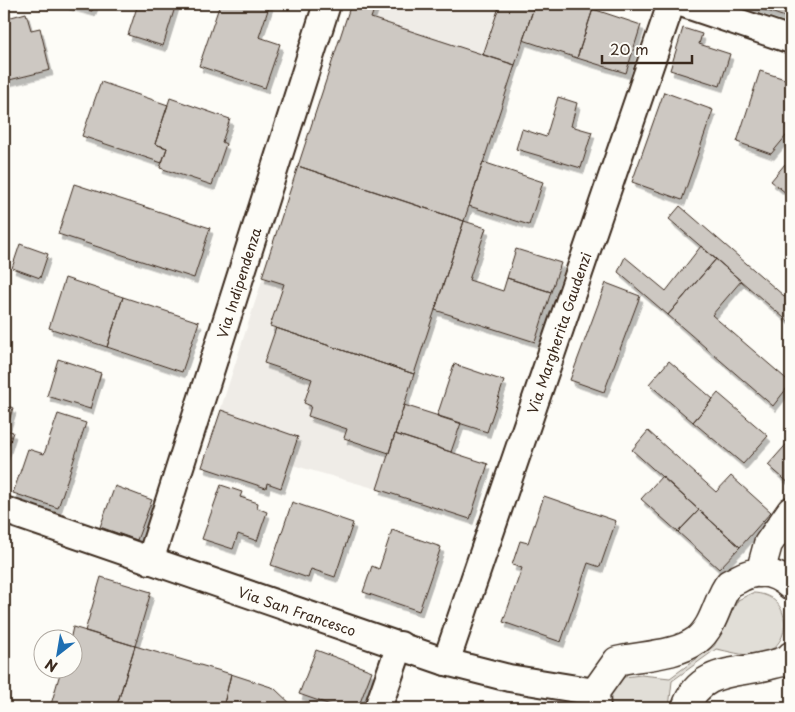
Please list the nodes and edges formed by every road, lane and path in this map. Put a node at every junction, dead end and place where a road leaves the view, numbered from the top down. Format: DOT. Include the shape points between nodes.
graph roads {
  1 [pos="327,4"];
  2 [pos="671,4"];
  3 [pos="684,4"];
  4 [pos="791,40"];
  5 [pos="4,510"];
  6 [pos="791,511"];
  7 [pos="150,561"];
  8 [pos="760,573"];
  9 [pos="791,586"];
  10 [pos="400,645"];
  11 [pos="791,656"];
  12 [pos="446,662"];
  13 [pos="595,700"];
  14 [pos="378,708"];
  15 [pos="686,708"];
  1 -- 7 [label="street, Via Indipendenza"];
  2 -- 12 [label="street, Via Margherita Gaudenzi"];
  3 -- 4 [label="street"];
  5 -- 7 [label="street, Via San Francesco"];
  6 -- 8 [label="main road" via="768,544"];
  7 -- 10 [label="street, Via San Francesco"];
  8 -- 9 [label="main road" via="771,572"];
  8 -- 13 [label="main road" via="750,573 729,584 713,619 697,639 664,655 646,654 617,661"];
  10 -- 12 [label="street, Via San Francesco"];
  10 -- 14 [label="street"];
  11 -- 15 [label="main road" via="754,670 717,674 699,686"];
  12 -- 13 [label="street, Via San Francesco"];
}
